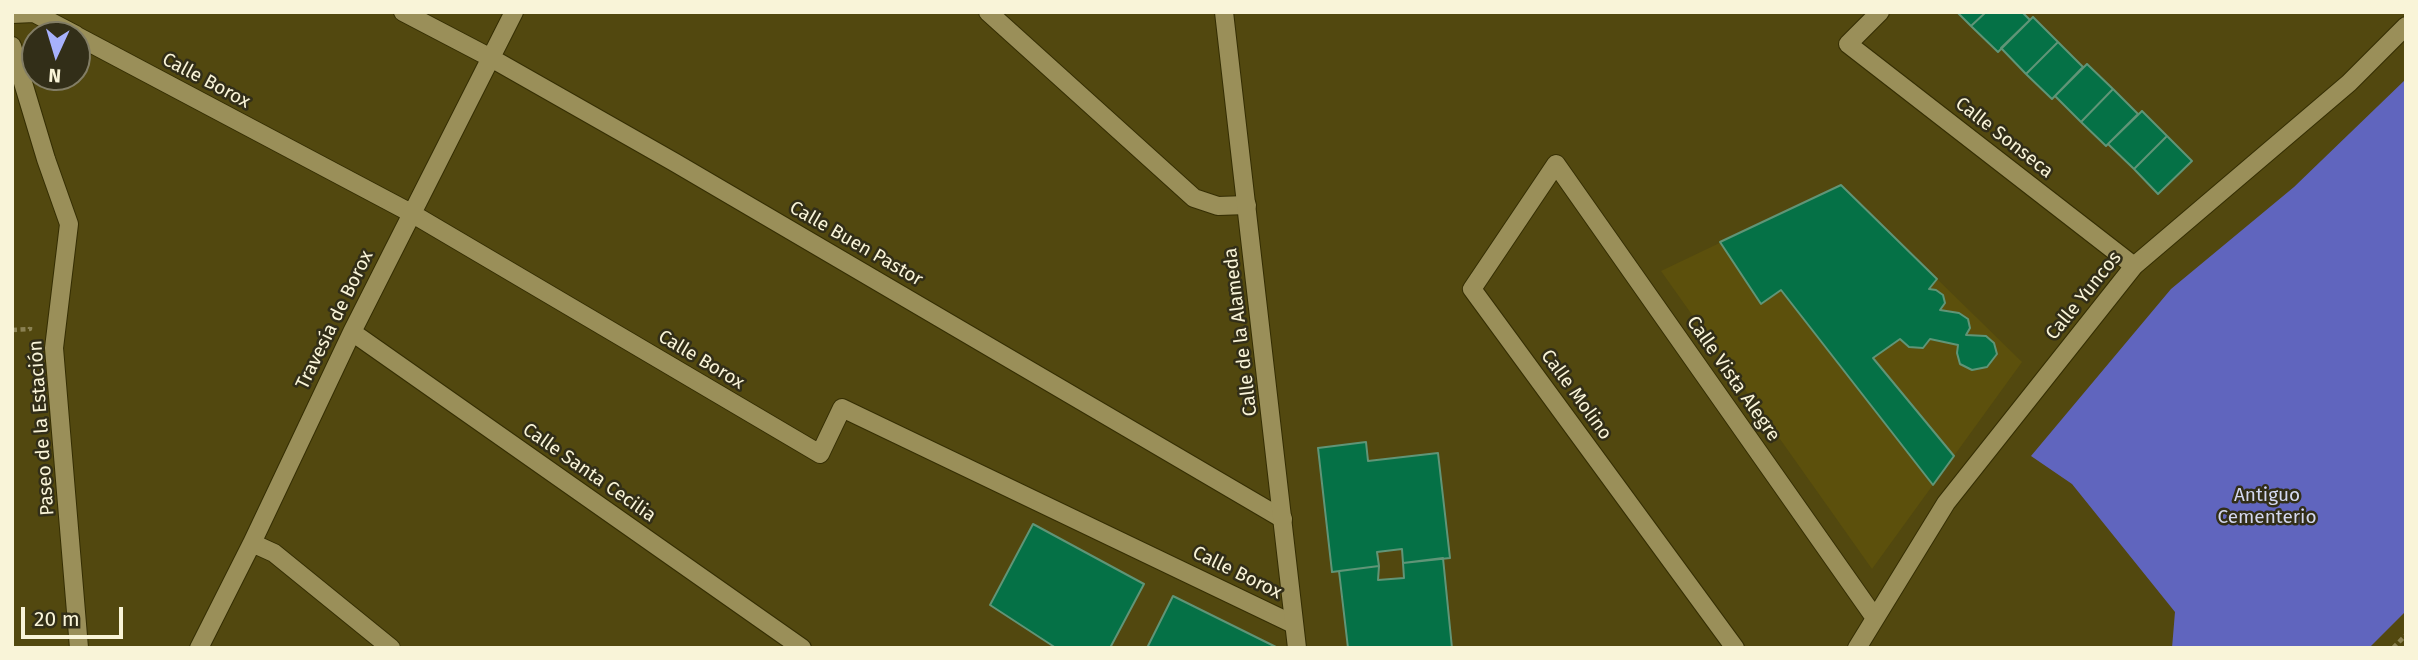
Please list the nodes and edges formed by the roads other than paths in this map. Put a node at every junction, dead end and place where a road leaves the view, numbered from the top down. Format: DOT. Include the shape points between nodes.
graph roads {
  1 [pos="403,12"];
  2 [pos="514,12"];
  3 [pos="988,12"];
  4 [pos="1224,12"];
  5 [pos="1880,12"];
  6 [pos="12,14"];
  7 [pos="49,21"];
  8 [pos="2406,26"];
  9 [pos="91,43"];
  10 [pos="12,46"];
  11 [pos="491,58"];
  12 [pos="1556,164"];
  13 [pos="1247,205"];
  14 [pos="411,213"];
  15 [pos="2134,266"];
  16 [pos="352,332"];
  17 [pos="1283,519"];
  18 [pos="252,543"];
  19 [pos="1875,618"];
  20 [pos="1293,624"];
  21 [pos="79,648"];
  22 [pos="199,648"];
  23 [pos="391,648"];
  24 [pos="802,648"];
  25 [pos="1297,648"];
  26 [pos="1735,648"];
  27 [pos="1857,648"];
  1 -- 11 [label="street, Calle Buen Pastor"];
  2 -- 11 [label="street, Travesía de Borox"];
  3 -- 13 [label="street" via="1194,198 1218,206"];
  4 -- 13 [label="street, Calle de la Alameda"];
  5 -- 15 [label="street, Calle Sonseca" via="1848,44"];
  6 -- 7 [label="street, Calle Borox" via="34,13"];
  8 -- 15 [label="street, Calle Yuncos" via="2349,83"];
  9 -- 14 [label="street, Calle Borox"];
  10 -- 21 [label="street, Paseo de la Estación" via="69,224 54,348"];
  11 -- 14 [label="street, Travesía de Borox"];
  11 -- 17 [label="street, Calle Buen Pastor"];
  12 -- 19 [label="street, Calle Vista Alegre"];
  12 -- 26 [label="street, Calle Molino" via="1472,289"];
  13 -- 17 [label="street, Calle de la Alameda"];
  14 -- 16 [label="street, Travesía de Borox"];
  14 -- 20 [label="street, Calle Borox" via="820,454 842,408"];
  15 -- 19 [label="street, Calle Yuncos" via="1946,503"];
  16 -- 18 [label="street, Travesía de Borox"];
  16 -- 24 [label="street, Calle Santa Cecilia"];
  17 -- 20 [label="street, Calle de la Alameda"];
  18 -- 22 [label="street, Travesía de Borox"];
  18 -- 23 [label="street" via="274,553"];
  19 -- 27 [label="street, Calle Yuncos"];
  20 -- 25 [label="street, Calle de la Alameda"];
}
